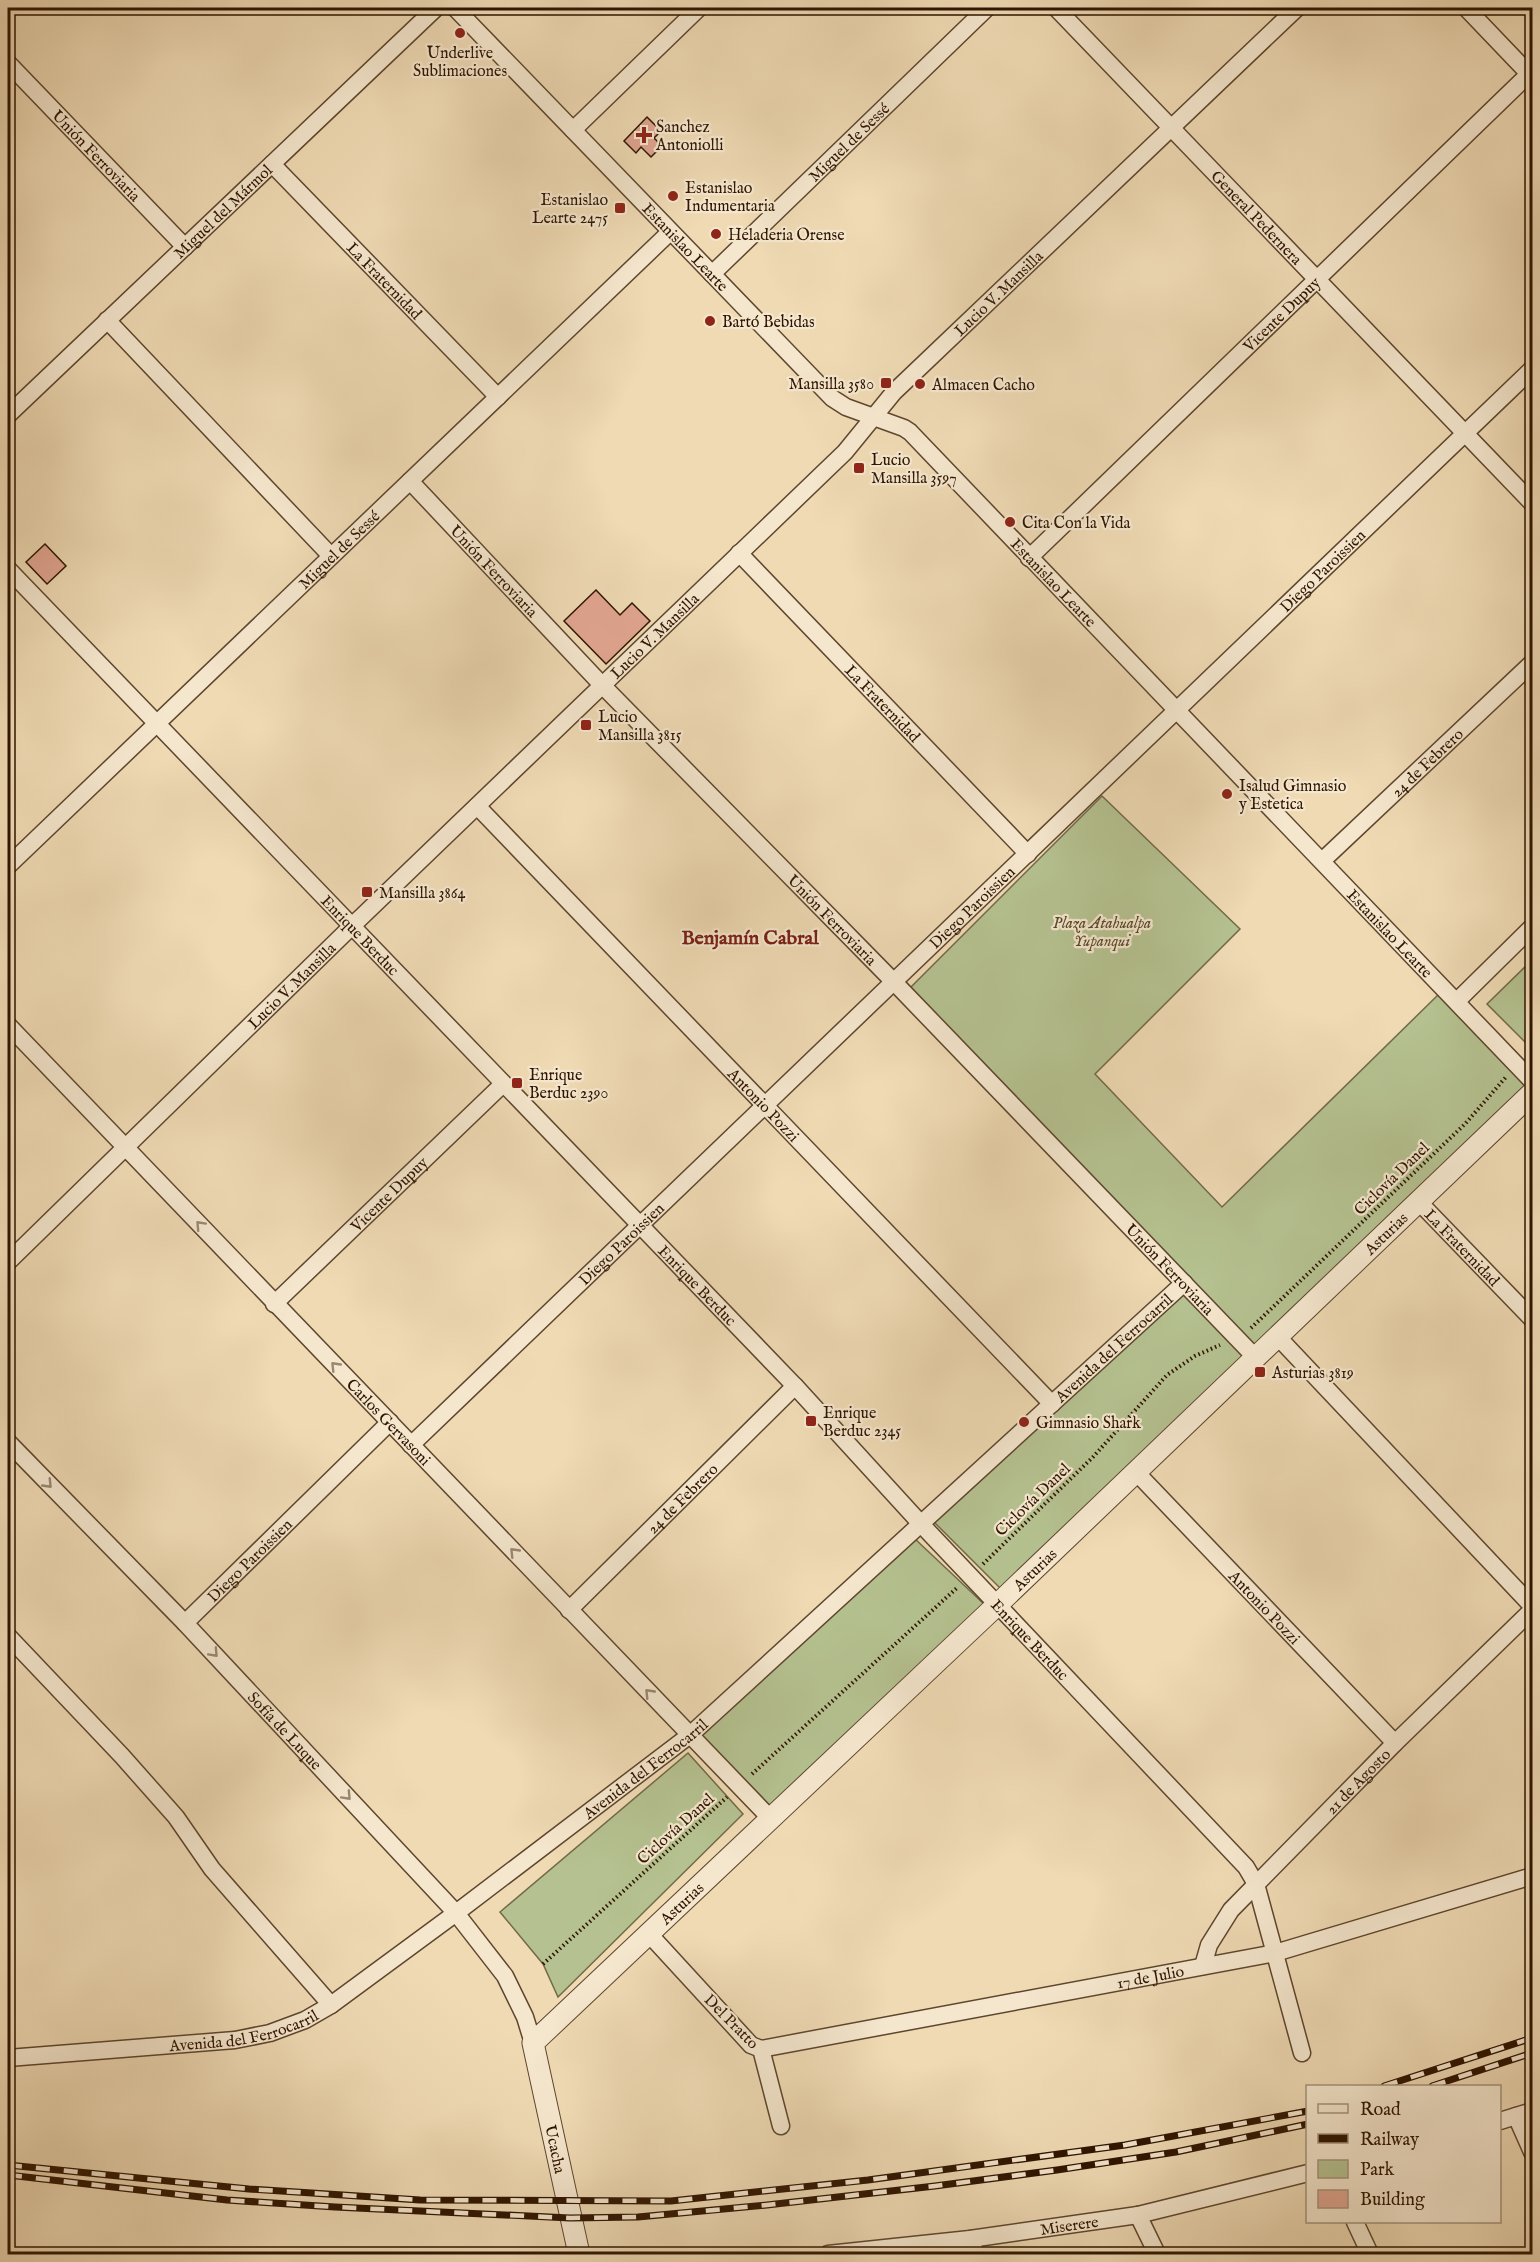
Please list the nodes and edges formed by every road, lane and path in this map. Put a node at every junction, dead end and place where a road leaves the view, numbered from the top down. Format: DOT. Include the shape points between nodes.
graph roads {
  1 [pos="436,8"];
  2 [pos="455,8"];
  3 [pos="699,8"];
  4 [pos="987,8"];
  5 [pos="1056,8"];
  6 [pos="1297,8"];
  7 [pos="1466,8"];
  8 [pos="8,63"];
  9 [pos="1532,74"];
  10 [pos="1170,127"];
  11 [pos="573,130"];
  12 [pos="272,164"];
  13 [pos="670,232"];
  14 [pos="185,247"];
  15 [pos="712,274"];
  16 [pos="1318,279"];
  17 [pos="107,320"];
  18 [pos="1533,369"];
  19 [pos="498,397"];
  20 [pos="8,415"];
  21 [pos="873,417"];
  22 [pos="1466,433"];
  23 [pos="410,481"];
  24 [pos="1533,503"];
  25 [pos="739,553"];
  26 [pos="331,556"];
  27 [pos="1029,558"];
  28 [pos="8,569"];
  29 [pos="1533,663"];
  30 [pos="602,685"];
  31 [pos="1176,711"];
  32 [pos="156,724"];
  33 [pos="477,806"];
  34 [pos="1028,854"];
  35 [pos="1322,861"];
  36 [pos="8,866"];
  37 [pos="352,926"];
  38 [pos="1533,927"];
  39 [pos="894,982"];
  40 [pos="1457,1001"];
  41 [pos="8,1025"];
  42 [pos="1517,1064"];
  43 [pos="1533,1081"];
  44 [pos="503,1084"];
  45 [pos="1533,1093"];
  46 [pos="765,1105"];
  47 [pos="127,1147"];
  48 [pos="1418,1202"];
  49 [pos="640,1226"];
  50 [pos="8,1262"];
  51 [pos="1184,1283"];
  52 [pos="274,1304"];
  53 [pos="1533,1319"];
  54 [pos="1277,1336"];
  55 [pos="1237,1337"];
  56 [pos="1255,1357"];
  57 [pos="795,1386"];
  58 [pos="1052,1404"];
  59 [pos="390,1422"];
  60 [pos="8,1442"];
  61 [pos="411,1445"];
  62 [pos="1135,1471"];
  63 [pos="921,1524"];
  64 [pos="971,1575"];
  65 [pos="998,1604"];
  66 [pos="1533,1608"];
  67 [pos="569,1610"];
  68 [pos="185,1623"];
  69 [pos="8,1636"];
  70 [pos="690,1735"];
  71 [pos="1395,1743"];
  72 [pos="739,1786"];
  73 [pos="770,1818"];
  74 [pos="1533,1876"];
  75 [pos="1256,1884"];
  76 [pos="456,1913"];
  77 [pos="650,1935"];
  78 [pos="1275,1953"];
  79 [pos="543,1964"];
  80 [pos="1203,1966"];
  81 [pos="331,2005"];
  82 [pos="533,2043"];
  83 [pos="761,2049"];
  84 [pos="1302,2053"];
  85 [pos="8,2058"];
  86 [pos="1533,2111"];
  87 [pos="1508,2118"];
  88 [pos="781,2126"];
  89 [pos="1533,2152"];
  90 [pos="1306,2173"];
  91 [pos="1138,2215"];
  92 [pos="1355,2223"];
  93 [pos="973,2247"];
  94 [pos="579,2254"];
  95 [pos="828,2254"];
  96 [pos="1156,2254"];
  97 [pos="1370,2254"];
  1 -- 12 [label="street, Miguel del Mármol"];
  2 -- 11 [label="street, Estanislao Learte"];
  3 -- 11 [label="street"];
  4 -- 15 [label="street, Miguel de Sessé"];
  5 -- 10 [label="street, General Pedernera"];
  6 -- 10 [label="street, Lucio V. Mansilla"];
  7 -- 9 [label="street"];
  8 -- 14 [label="street, Unión Ferroviaria"];
  9 -- 16 [label="street, Vicente Dupuy"];
  10 -- 16 [label="street, General Pedernera"];
  10 -- 21 [label="street, Lucio V. Mansilla" via="894,392"];
  11 -- 13 [label="street, Estanislao Learte"];
  12 -- 14 [label="street, Miguel del Mármol"];
  12 -- 19 [label="street, La Fraternidad"];
  13 -- 15 [label="street, Estanislao Learte"];
  13 -- 19 [label="street, Miguel de Sessé"];
  14 -- 17 [label="street, Miguel del Mármol"];
  15 -- 21 [label="street, Estanislao Learte" via="832,398 846,408"];
  16 -- 22 [label="street, General Pedernera"];
  16 -- 27 [label="street, Vicente Dupuy"];
  17 -- 20 [label="street, Miguel del Mármol"];
  17 -- 26 [label="street"];
  18 -- 22 [label="street, Diego Paroissien"];
  19 -- 23 [label="street, Miguel de Sessé"];
  21 -- 25 [label="street, Lucio V. Mansilla" via="845,452"];
  21 -- 27 [label="street, Estanislao Learte" via="910,432"];
  22 -- 24 [label="street, General Pedernera"];
  22 -- 31 [label="street, Diego Paroissien"];
  23 -- 26 [label="street, Miguel de Sessé"];
  23 -- 30 [label="street, Unión Ferroviaria"];
  25 -- 30 [label="street, Lucio V. Mansilla"];
  25 -- 34 [label="street, La Fraternidad"];
  26 -- 32 [label="street, Miguel de Sessé"];
  27 -- 31 [label="street, Estanislao Learte"];
  28 -- 32 [label="street, Enrique Berduc"];
  29 -- 35 [label="street, 24 de Febrero"];
  30 -- 33 [label="street, Lucio V. Mansilla"];
  30 -- 39 [label="street, Unión Ferroviaria"];
  31 -- 34 [label="street, Diego Paroissien"];
  31 -- 35 [label="street, Estanislao Learte"];
  32 -- 36 [label="street, Miguel de Sessé"];
  32 -- 37 [label="street, Enrique Berduc"];
  33 -- 37 [label="street, Lucio V. Mansilla"];
  33 -- 46 [label="street, Antonio Pozzi"];
  34 -- 39 [label="street, Diego Paroissien"];
  35 -- 40 [label="street, Estanislao Learte"];
  37 -- 44 [label="street, Enrique Berduc"];
  37 -- 47 [label="street, Lucio V. Mansilla"];
  38 -- 40 [label="street"];
  39 -- 46 [label="street, Diego Paroissien"];
  39 -- 51 [label="street, Unión Ferroviaria"];
  40 -- 42 [label="street, Estanislao Learte"];
  41 -- 47 [label="street, Carlos Gervasoni"];
  42 -- 43 [label="street, Estanislao Learte"];
  42 -- 55 [label="path, Ciclovía Danel" via="1465,1124 1257,1324"];
  44 -- 49 [label="street, Enrique Berduc"];
  44 -- 52 [label="street, Vicente Dupuy"];
  45 -- 48 [label="street, Asturias"];
  46 -- 49 [label="street, Diego Paroissien"];
  46 -- 58 [label="street, Antonio Pozzi"];
  47 -- 50 [label="street, Lucio V. Mansilla"];
  52 -- 47 [label="street, Carlos Gervasoni, one-way"];
  48 -- 53 [label="street, La Fraternidad"];
  48 -- 54 [label="street, Asturias"];
  49 -- 57 [label="street, Enrique Berduc"];
  49 -- 61 [label="street, Diego Paroissien"];
  51 -- 55 [label="street, Unión Ferroviaria"];
  51 -- 58 [label="street, Avenida del Ferrocarril"];
  59 -- 52 [label="street, Carlos Gervasoni, one-way"];
  54 -- 56 [label="street, Asturias"];
  54 -- 66 [label="street"];
  55 -- 56 [label="street, Unión Ferroviaria"];
  55 -- 64 [label="path, Ciclovía Danel" via="1195,1356 1167,1375 1093,1457"];
  56 -- 62 [label="street, Asturias"];
  57 -- 63 [label="street, Enrique Berduc"];
  57 -- 67 [label="street, 24 de Febrero"];
  58 -- 63 [label="street, Avenida del Ferrocarril"];
  59 -- 61 [label="street, Carlos Gervasoni"];
  59 -- 68 [label="street, Diego Paroissien"];
  60 -- 68 [label="street, Sofía de Luque, one-way"];
  67 -- 61 [label="street, Carlos Gervasoni, one-way"];
  62 -- 65 [label="street, Asturias"];
  62 -- 71 [label="street, Antonio Pozzi"];
  63 -- 64 [label="street, Enrique Berduc"];
  63 -- 70 [label="street, Avenida del Ferrocarril"];
  64 -- 65 [label="street, Enrique Berduc"];
  64 -- 72 [label="path, Ciclovía Danel"];
  65 -- 73 [label="street, Asturias"];
  65 -- 75 [label="street, Enrique Berduc" via="1246,1867"];
  66 -- 71 [label="street, 21 de Agosto"];
  70 -- 67 [label="street, Carlos Gervasoni, one-way"];
  68 -- 76 [label="street, Sofía de Luque, one-way"];
  69 -- 81 [label="street" via="176,1817 212,1869"];
  70 -- 72 [label="street, Carlos Gervasoni"];
  70 -- 76 [label="street, Avenida del Ferrocarril"];
  71 -- 75 [label="street, 21 de Agosto"];
  72 -- 73 [label="street, Carlos Gervasoni"];
  72 -- 79 [label="path, Ciclovía Danel"];
  73 -- 77 [label="street, Asturias"];
  74 -- 78 [label="street, 17 de Julio"];
  75 -- 78 [label="street, Enrique Berduc"];
  75 -- 80 [label="street, 21 de Agosto" via="1231,1910 1209,1945"];
  76 -- 81 [label="street, Avenida del Ferrocarril"];
  76 -- 82 [label="street, Sofía de Luque" via="505,1976"];
  77 -- 82 [label="street, Asturias"];
  77 -- 83 [label="street, Del Pratto" via="751,2045"];
  78 -- 80 [label="street, 17 de Julio"];
  78 -- 84 [label="street, Enrique Berduc"];
  80 -- 83 [label="street, 17 de Julio"];
  81 -- 85 [label="street, Avenida del Ferrocarril" via="270,2033 235,2040"];
  82 -- 94 [label="street, Ucacha"];
  83 -- 88 [label="street, Del Pratto"];
  86 -- 87 [label="street"];
  87 -- 89 [label="street"];
  90 -- 91 [label="street, Miserere"];
  91 -- 93 [label="street, Miserere"];
  91 -- 96 [label="street"];
  92 -- 97 [label="street"];
  93 -- 95 [label="street, Miserere"];
}
